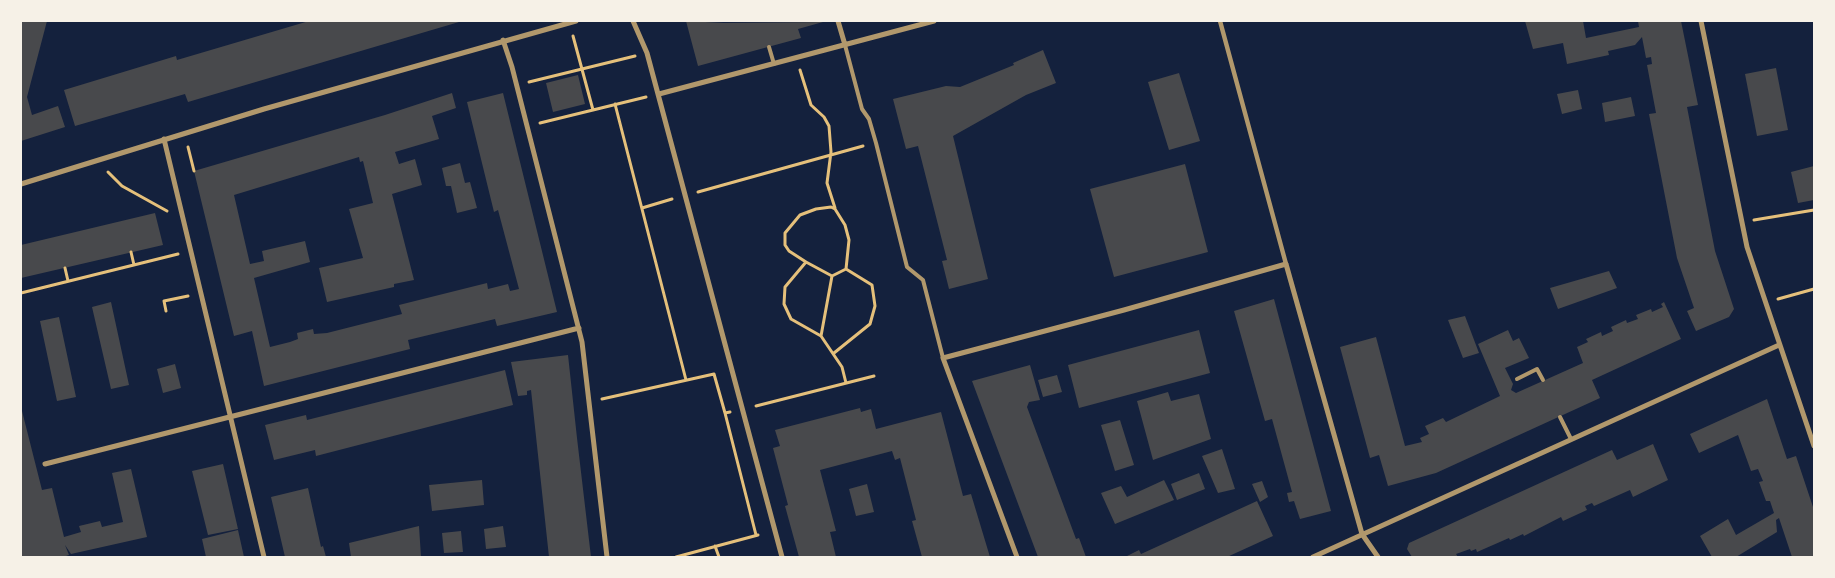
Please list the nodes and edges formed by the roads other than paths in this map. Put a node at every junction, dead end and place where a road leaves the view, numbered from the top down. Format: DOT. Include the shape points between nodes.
graph roads {
  1 [pos="576,21"];
  2 [pos="633,21"];
  3 [pos="838,21"];
  4 [pos="934,21"];
  5 [pos="1220,21"];
  6 [pos="1700,21"];
  7 [pos="503,40"];
  8 [pos="845,45"];
  9 [pos="769,46"];
  10 [pos="774,64"];
  11 [pos="659,94"];
  12 [pos="164,139"];
  13 [pos="21,184"];
  14 [pos="1286,264"];
  15 [pos="579,328"];
  16 [pos="1779,345"];
  17 [pos="943,358"];
  18 [pos="1516,379"];
  19 [pos="1543,380"];
  20 [pos="230,416"];
  21 [pos="1560,416"];
  22 [pos="1571,439"];
  23 [pos="1814,446"];
  24 [pos="45,464"];
  25 [pos="1362,534"];
  26 [pos="264,557"];
  27 [pos="607,557"];
  28 [pos="782,557"];
  29 [pos="1017,557"];
  30 [pos="1313,557"];
  31 [pos="1378,557"];
  1 -- 7 [label="street"];
  2 -- 11 [label="street"];
  3 -- 8 [label="street"];
  4 -- 8 [label="street"];
  5 -- 14 [label="street"];
  6 -- 16 [label="street" via="1747,247"];
  7 -- 12 [label="street"];
  7 -- 15 [label="street"];
  8 -- 10 [label="street"];
  8 -- 17 [label="lane" via="862,109 869,119 876,143 907,267 923,280"];
  9 -- 10 [label="lane"];
  10 -- 11 [label="street"];
  11 -- 28 [label="street"];
  12 -- 13 [label="street"];
  12 -- 20 [label="street"];
  14 -- 17 [label="street"];
  14 -- 25 [label="street"];
  15 -- 20 [label="street"];
  15 -- 27 [label="street"];
  16 -- 22 [label="street"];
  16 -- 23 [label="street"];
  17 -- 29 [label="street"];
  18 -- 19 [label="lane" via="1537,369"];
  20 -- 24 [label="street"];
  20 -- 26 [label="street"];
  21 -- 22 [label="lane"];
  22 -- 25 [label="street"];
  25 -- 30 [label="street"];
  25 -- 31 [label="street"];
}
